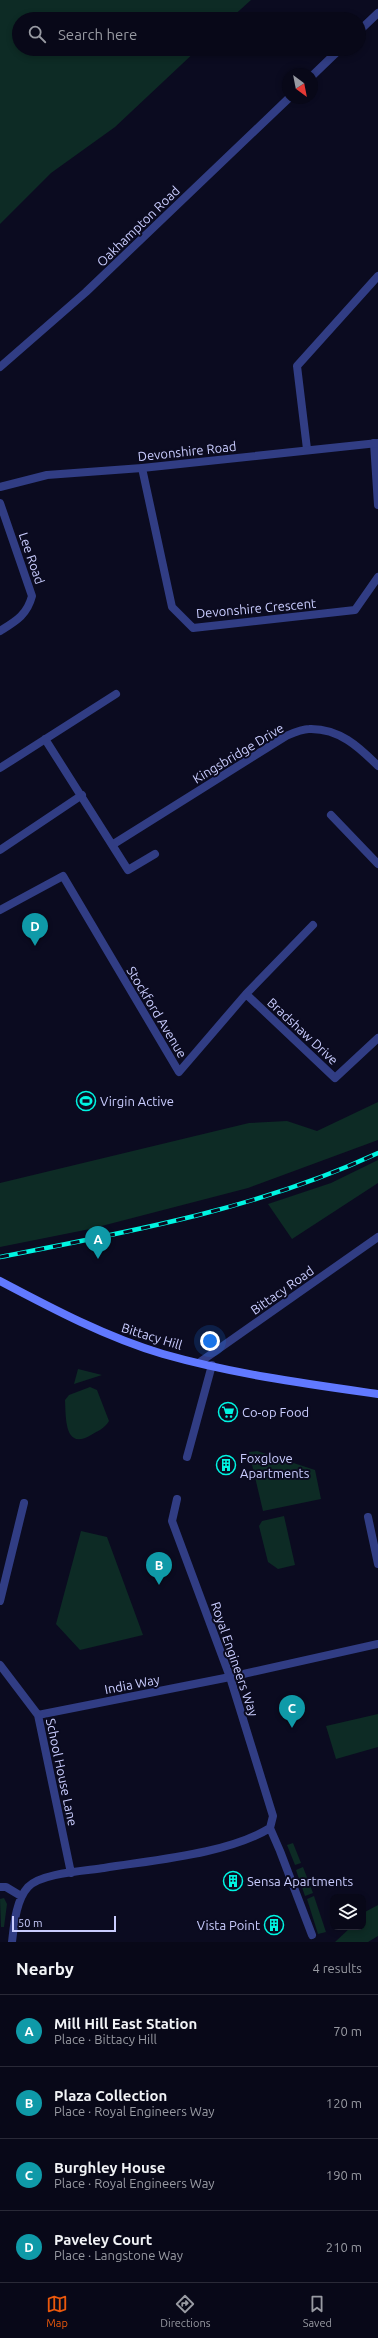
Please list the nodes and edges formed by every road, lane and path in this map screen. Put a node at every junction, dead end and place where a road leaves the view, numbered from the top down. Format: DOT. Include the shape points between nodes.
graph roads {
  1 [pos="378,13"];
  2 [pos="366,24"];
  3 [pos="333,56"];
  4 [pos="318,70"];
  5 [pos="283,104"];
  6 [pos="378,276"];
  7 [pos="0,367"];
  8 [pos="376,443"];
  9 [pos="307,449"];
  10 [pos="142,468"];
  11 [pos="0,487"];
  12 [pos="0,503"];
  13 [pos="378,505"];
  14 [pos="378,577"];
  15 [pos="0,631"];
  16 [pos="116,694"];
  17 [pos="45,739"];
  18 [pos="378,766"];
  19 [pos="0,768"];
  20 [pos="82,795"];
  21 [pos="331,816"];
  22 [pos="112,845"];
  23 [pos="0,850"];
  24 [pos="155,854"];
  25 [pos="378,864"];
  26 [pos="0,910"];
  27 [pos="313,924"];
  28 [pos="246,994"];
  29 [pos="378,1038"];
  30 [pos="378,1237"];
  31 [pos="0,1281"];
  32 [pos="200,1362"];
  33 [pos="212,1365"];
  34 [pos="378,1394"];
  35 [pos="187,1457"];
  36 [pos="177,1499"];
  37 [pos="24,1503"];
  38 [pos="368,1517"];
  39 [pos="378,1564"];
  40 [pos="0,1601"];
  41 [pos="378,1644"];
  42 [pos="0,1665"];
  43 [pos="230,1677"];
  44 [pos="38,1715"];
  45 [pos="270,1828"];
  46 [pos="71,1873"];
  47 [pos="0,1888"];
  48 [pos="21,1896"];
  49 [pos="312,1935"];
  50 [pos="12,1942"];
  1 -- 2 [label="street"];
  3 -- 4 [label="street"];
  5 -- 7 [label="street, Oakhampton Road" via="86,292"];
  6 -- 9 [label="street" via="297,366"];
  8 -- 9 [label="street, Devonshire Road"];
  8 -- 13 [label="street"];
  9 -- 10 [label="street, Devonshire Road"];
  10 -- 11 [label="street, Devonshire Road" via="47,475"];
  10 -- 14 [label="street, Devonshire Crescent" via="172,607 193,628 355,610"];
  12 -- 15 [label="street, Lee Road" via="32,596 29,608 20,619"];
  16 -- 17 [label="street"];
  17 -- 19 [label="street"];
  17 -- 20 [label="street"];
  18 -- 22 [label="street, Kingsbridge Drive" via="350,741 331,731 308,728 286,736"];
  20 -- 22 [label="street"];
  20 -- 23 [label="street"];
  21 -- 25 [label="street"];
  22 -- 24 [label="street" via="128,870"];
  26 -- 28 [label="street, Stockford Avenue" via="62,876 179,1072"];
  27 -- 28 [label="street, Stockford Avenue"];
  28 -- 29 [label="street, Bradshaw Drive" via="336,1078"];
  30 -- 32 [label="street, Bittacy Road"];
  31 -- 32 [label="main road, Bittacy Hill" via="108,1335 164,1354"];
  32 -- 33 [label="main road, Bittacy Hill"];
  33 -- 34 [label="main road, Bittacy Hill" via="306,1384"];
  33 -- 35 [label="street"];
  36 -- 43 [label="street, Royal Engineers Way" via="172,1520"];
  37 -- 40 [label="street"];
  38 -- 39 [label="street"];
  41 -- 43 [label="street, India Way"];
  42 -- 44 [label="street, School House Lane"];
  43 -- 44 [label="street, India Way"];
  43 -- 45 [label="street, Royal Engineers Way" via="273,1816"];
  44 -- 46 [label="street, School House Lane"];
  45 -- 46 [label="street" via="235,1844 176,1857"];
  45 -- 49 [label="street, Royal Engineers Way"];
  46 -- 48 [label="street" via="37,1881"];
  47 -- 48 [label="street" via="6,1887"];
  48 -- 50 [label="street"];
}
